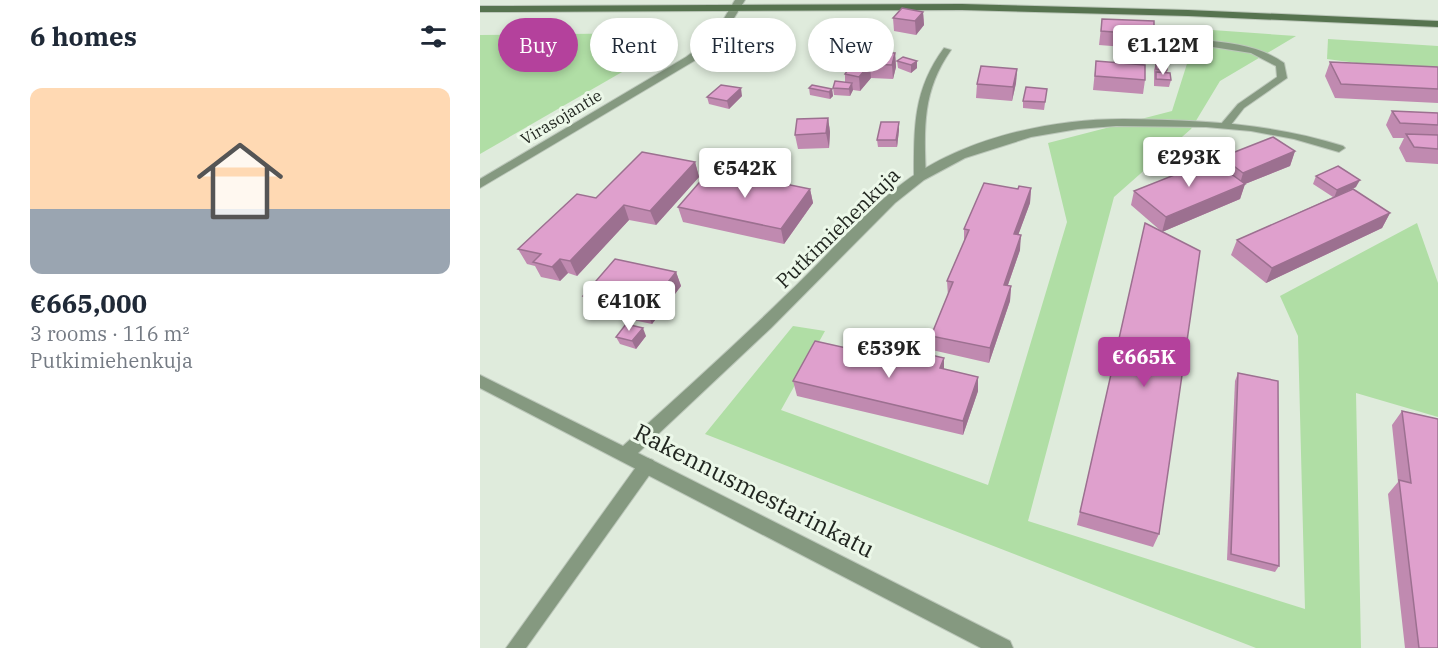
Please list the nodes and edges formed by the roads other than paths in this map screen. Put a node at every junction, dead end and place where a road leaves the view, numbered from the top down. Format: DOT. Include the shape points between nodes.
graph roads {
  1 [pos="738,4"];
  2 [pos="480,9"];
  3 [pos="1438,24"];
  4 [pos="1203,43"];
  5 [pos="947,50"];
  6 [pos="1226,124"];
  7 [pos="1339,148"];
  8 [pos="920,177"];
  9 [pos="480,184"];
  10 [pos="480,381"];
  11 [pos="626,454"];
  12 [pos="647,465"];
  13 [pos="515,648"];
  14 [pos="1003,648"];
  1 -- 2 [label="main road"];
  1 -- 3 [label="main road" via="1188,13"];
  1 -- 9 [label="street, Virasojantie" via="717,39 690,59"];
  4 -- 6 [label="lane" via="1253,50 1281,65 1282,78 1241,106"];
  5 -- 8 [label="lane" via="934,64 924,86"];
  6 -- 7 [label="street, Putkimiehenkuja" via="1288,132"];
  6 -- 8 [label="street, Putkimiehenkuja" via="1104,123 1046,130 986,147"];
  8 -- 11 [label="street, Putkimiehenkuja" via="883,207"];
  10 -- 11 [label="street, Rakennusmestarinkatu"];
  11 -- 12 [label="street, Rakennusmestarinkatu"];
  12 -- 13 [label="lane"];
  12 -- 14 [label="street, Rakennusmestarinkatu"];
}
